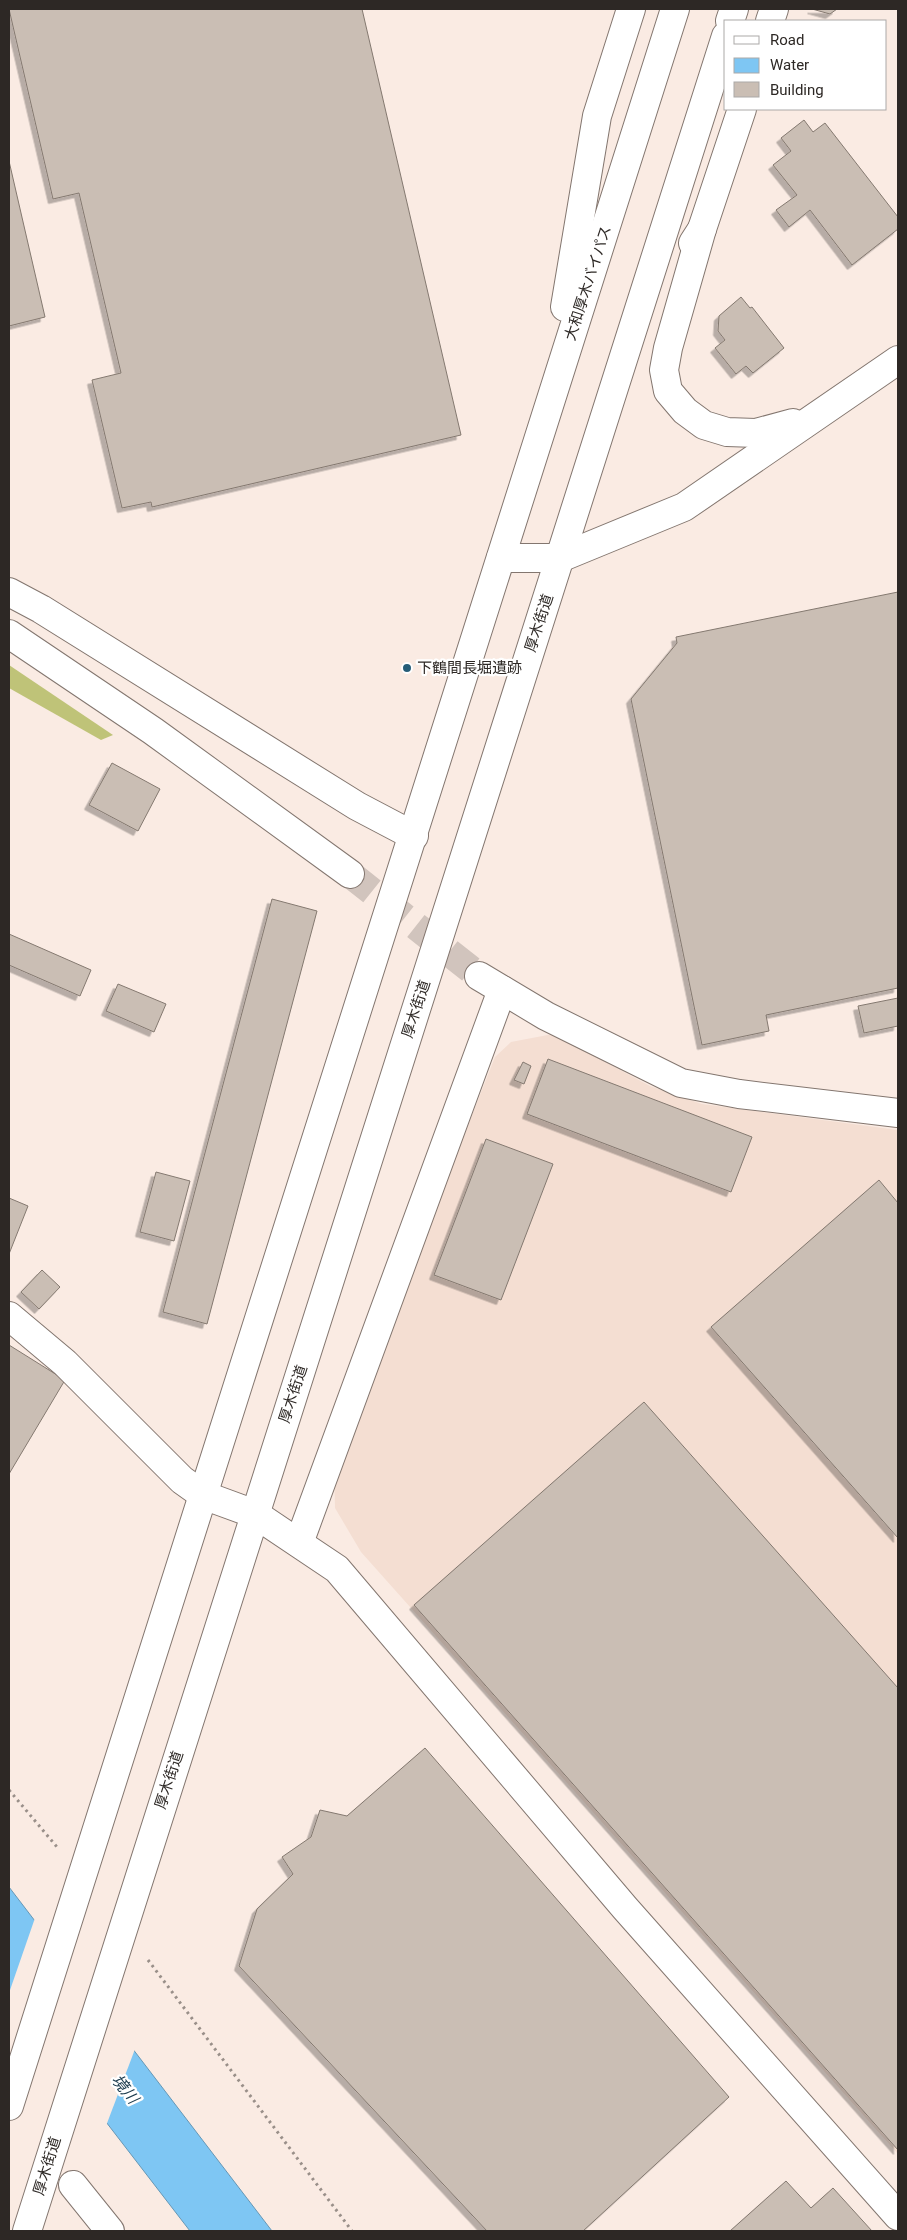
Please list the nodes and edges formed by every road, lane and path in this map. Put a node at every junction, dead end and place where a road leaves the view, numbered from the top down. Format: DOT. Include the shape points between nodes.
graph roads {
  1 [pos="631,9"];
  2 [pos="675,9"];
  3 [pos="724,42"];
  4 [pos="742,110"];
  5 [pos="670,215"];
  6 [pos="702,229"];
  7 [pos="668,281"];
  8 [pos="628,346"];
  9 [pos="668,348"];
  10 [pos="898,360"];
  11 [pos="549,404"];
  12 [pos="814,417"];
  13 [pos="501,558"];
  14 [pos="560,558"];
  15 [pos="9,592"];
  16 [pos="9,634"];
  17 [pos="414,836"];
  18 [pos="350,874"];
  19 [pos="479,976"];
  20 [pos="502,990"];
  21 [pos="898,1113"];
  22 [pos="9,1316"];
  23 [pos="203,1495"];
  24 [pos="255,1514"];
  25 [pos="299,1543"];
  26 [pos="9,1790"];
  27 [pos="59,1850"];
  28 [pos="144,1955"];
  29 [pos="13,2094"];
  30 [pos="73,2185"];
  31 [pos="898,2216"];
  32 [pos="27,2231"];
  33 [pos="110,2231"];
  34 [pos="352,2231"];
  1 -- 11 [label="main road" via="597,116"];
  2 -- 11 [label="main road, 大和厚木バイパス"];
  3 -- 5 [label="main road"];
  4 -- 6 [label="main road"];
  5 -- 7 [label="main road"];
  5 -- 8 [label="main road"];
  6 -- 7 [label="main road"];
  6 -- 9 [label="main road"];
  7 -- 8 [label="main road"];
  7 -- 9 [label="main road"];
  8 -- 14 [label="main road"];
  9 -- 12 [label="main road" via="664,370 668,391 685,411 704,425 727,432 756,433"];
  10 -- 12 [label="main road"];
  11 -- 13 [label="main road, 大和厚木バイパス"];
  12 -- 14 [label="main road" via="684,507"];
  13 -- 14 [label="main road"];
  13 -- 17 [label="main road"];
  14 -- 24 [label="main road, 厚木街道"];
  15 -- 17 [label="main road" via="357,806"];
  16 -- 18 [label="main road" via="154,731"];
  17 -- 23 [label="main road"];
  19 -- 20 [label="main road"];
  20 -- 21 [label="main road" via="618,1054 681,1083 739,1094"];
  20 -- 25 [label="main road"];
  22 -- 23 [label="main road" via="64,1363 182,1480"];
  23 -- 24 [label="main road"];
  23 -- 29 [label="main road"];
  24 -- 25 [label="main road"];
  24 -- 32 [label="main road, 厚木街道"];
  25 -- 31 [label="main road" via="337,1569 625,1908"];
  26 -- 27 [label="path"];
  28 -- 34 [label="path"];
  30 -- 33 [label="main road"];
}
